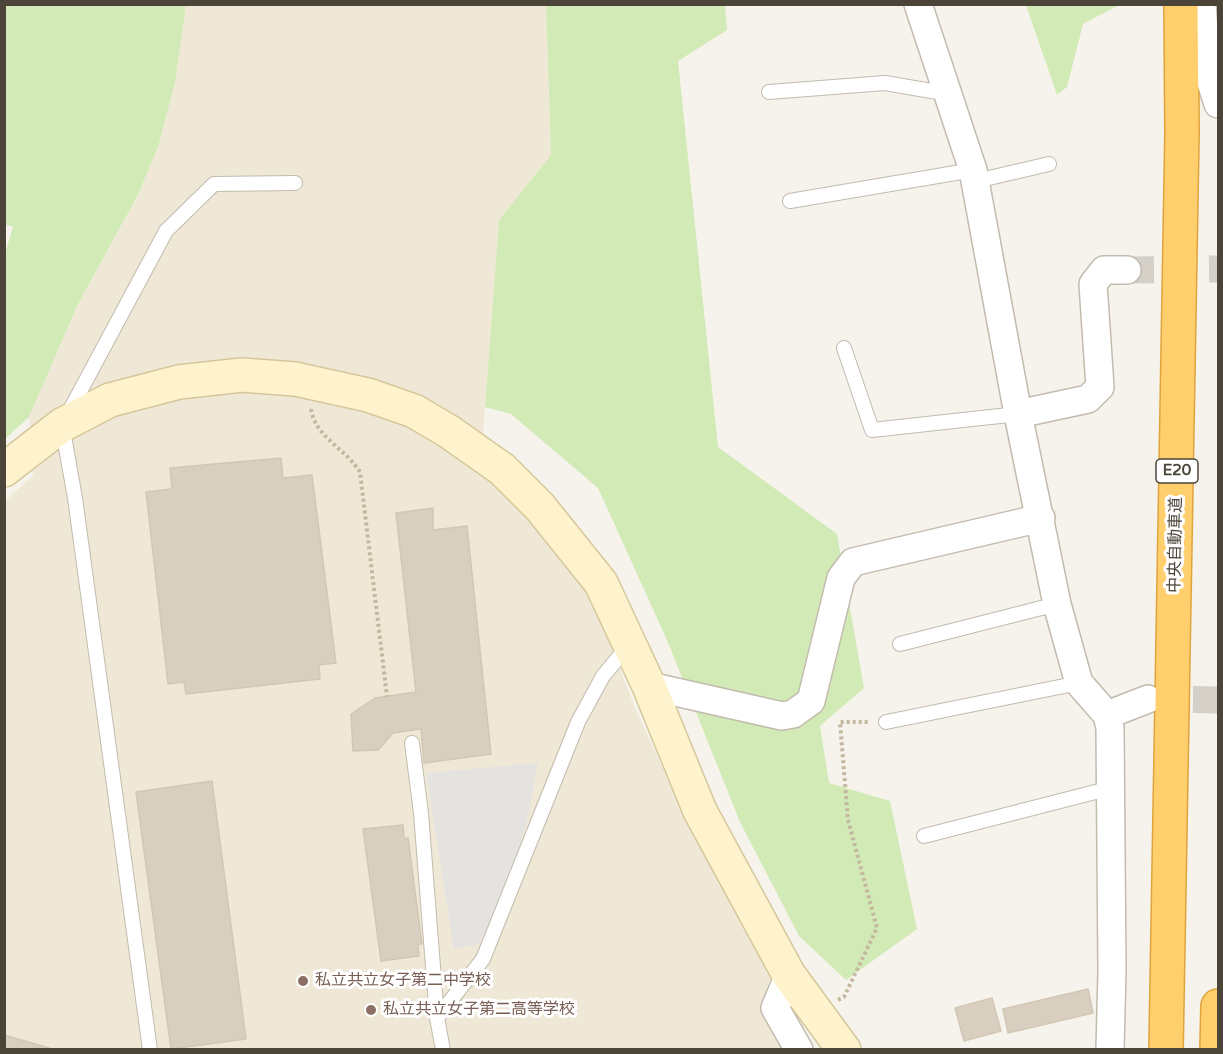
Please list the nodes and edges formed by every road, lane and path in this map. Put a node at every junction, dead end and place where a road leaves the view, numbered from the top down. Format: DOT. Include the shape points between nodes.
graph roads {
  1 [pos="918,4"];
  2 [pos="1181,4"];
  3 [pos="1203,4"];
  4 [pos="769,92"];
  5 [pos="949,94"];
  6 [pos="1218,104"];
  7 [pos="1049,164"];
  8 [pos="975,176"];
  9 [pos="295,183"];
  10 [pos="790,201"];
  11 [pos="1127,270"];
  12 [pos="844,348"];
  13 [pos="311,383"];
  14 [pos="1018,414"];
  15 [pos="62,425"];
  16 [pos="4,470"];
  17 [pos="1041,518"];
  18 [pos="1057,604"];
  19 [pos="900,644"];
  20 [pos="628,646"];
  21 [pos="1079,683"];
  22 [pos="649,686"];
  23 [pos="387,697"];
  24 [pos="1148,699"];
  25 [pos="1107,715"];
  26 [pos="886,722"];
  27 [pos="412,743"];
  28 [pos="1111,788"];
  29 [pos="924,836"];
  30 [pos="789,975"];
  31 [pos="1218,1006"];
  32 [pos="814,1012"];
  33 [pos="437,1018"];
  34 [pos="150,1050"];
  35 [pos="442,1050"];
  36 [pos="799,1050"];
  37 [pos="844,1050"];
  38 [pos="1110,1050"];
  39 [pos="1166,1050"];
  40 [pos="1217,1050"];
  1 -- 5 [label="street"];
  2 -- 39 [label="highway, 中央自動車道 / E20"];
  3 -- 6 [label="street" via="1207,70"];
  4 -- 5 [label="lane" via="885,82"];
  5 -- 8 [label="street"];
  7 -- 8 [label="lane"];
  8 -- 10 [label="lane"];
  8 -- 14 [label="street"];
  9 -- 15 [label="lane" via="214,184 166,231"];
  11 -- 14 [label="street" via="1104,270 1093,284 1100,387 1088,399"];
  12 -- 14 [label="lane" via="872,430"];
  13 -- 15 [label="street" via="242,375 179,382 110,400"];
  13 -- 20 [label="street" via="368,395 414,411 502,469 540,507 601,583"];
  13 -- 23 [label="path" via="312,416 319,430 352,458 360,472"];
  14 -- 17 [label="street"];
  15 -- 16 [label="street"];
  15 -- 34 [label="lane"];
  17 -- 18 [label="street"];
  17 -- 22 [label="street" via="853,562 841,578 811,701 793,714 782,716"];
  18 -- 19 [label="lane"];
  18 -- 21 [label="street"];
  20 -- 22 [label="street"];
  20 -- 33 [label="lane" via="603,676 578,722 483,958"];
  21 -- 25 [label="street"];
  21 -- 26 [label="lane"];
  22 -- 30 [label="street" via="700,811"];
  24 -- 25 [label="street"];
  25 -- 28 [label="street"];
  26 -- 32 [label="path" via="840,722 848,820 878,928 844,997"];
  27 -- 33 [label="lane"];
  28 -- 29 [label="lane"];
  28 -- 38 [label="street"];
  30 -- 32 [label="street"];
  30 -- 36 [label="street" via="775,1008"];
  31 -- 40 [label="highway"];
  32 -- 37 [label="street"];
  33 -- 35 [label="lane"];
}
